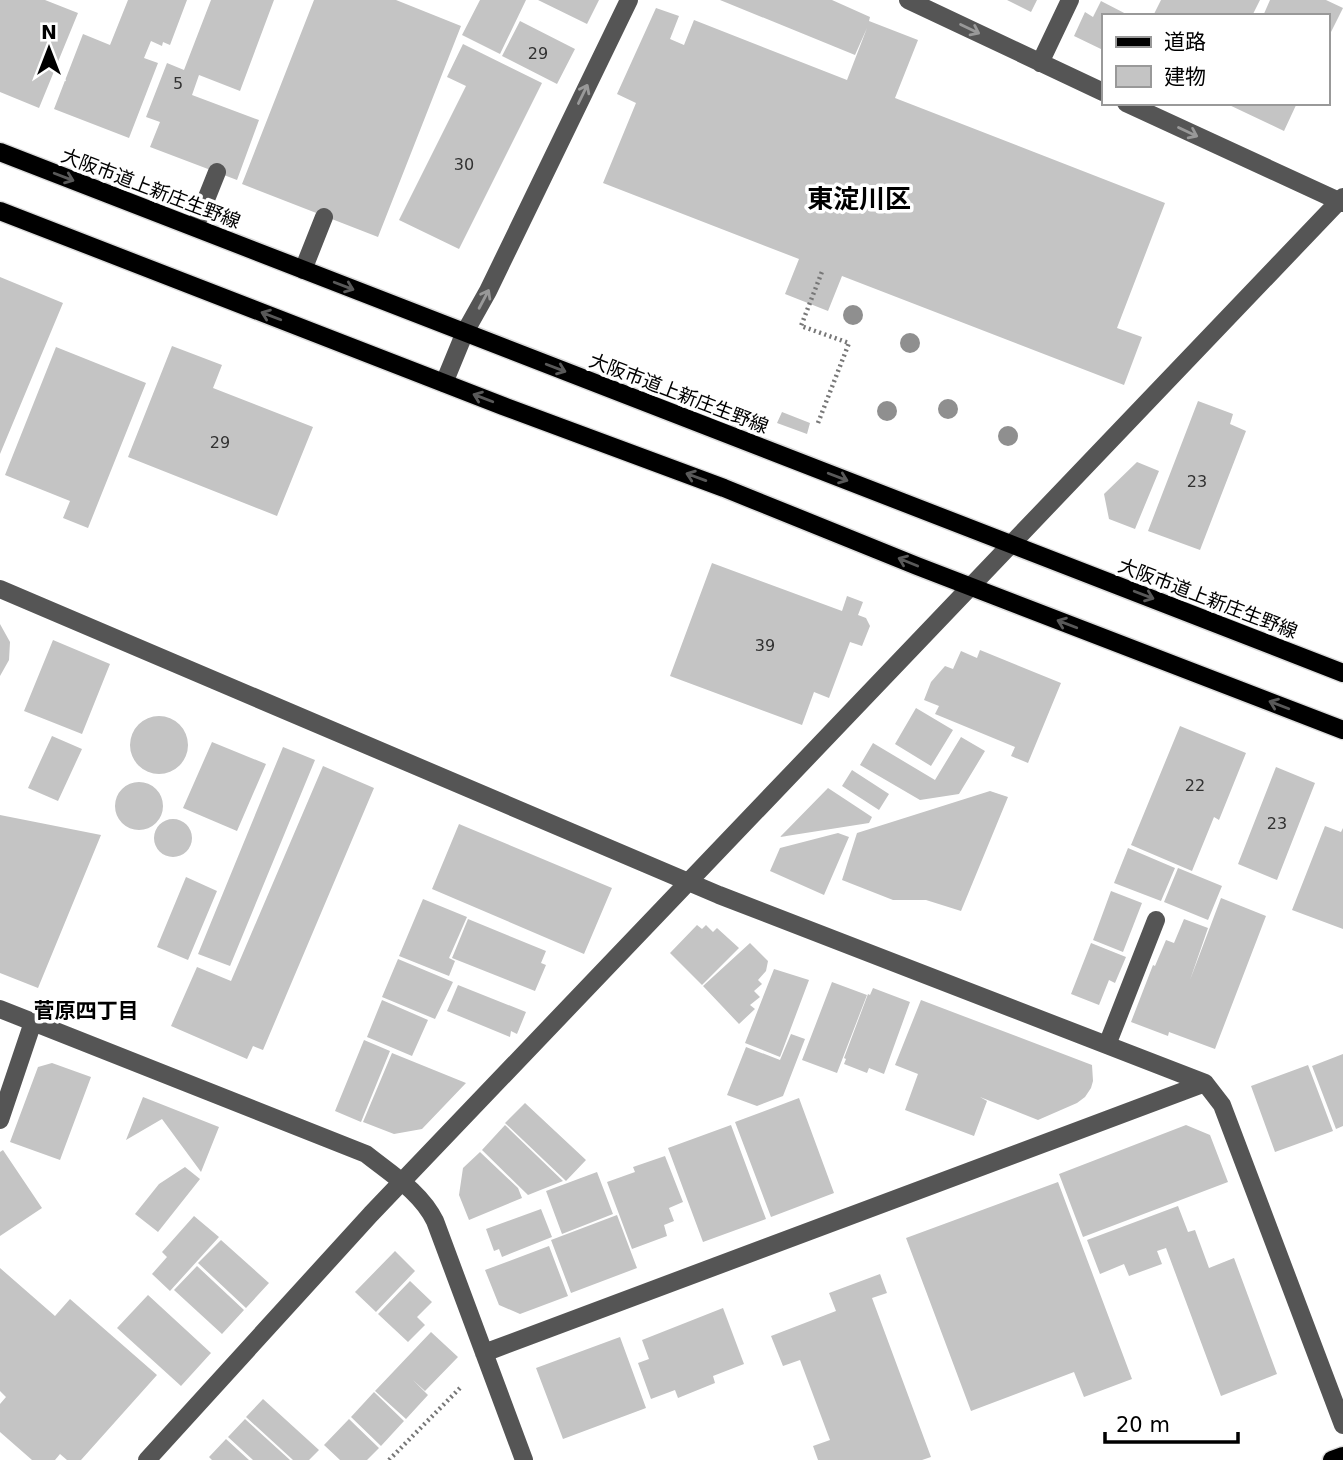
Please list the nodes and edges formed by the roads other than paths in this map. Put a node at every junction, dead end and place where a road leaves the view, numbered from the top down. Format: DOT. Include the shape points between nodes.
graph roads {
  1 [pos="629,0"];
  2 [pos="908,0"];
  3 [pos="1070,0"];
  4 [pos="1040,63"];
  5 [pos="1102,92"];
  6 [pos="1130,105"];
  7 [pos="0,152"];
  8 [pos="217,172"];
  9 [pos="1341,200"];
  10 [pos="0,211"];
  11 [pos="324,217"];
  12 [pos="195,227"];
  13 [pos="303,270"];
  14 [pos="465,332"];
  15 [pos="444,383"];
  16 [pos="1012,544"];
  17 [pos="972,586"];
  18 [pos="0,589"];
  19 [pos="1343,673"];
  20 [pos="1343,730"];
  21 [pos="689,882"];
  22 [pos="1156,920"];
  23 [pos="0,1009"];
  24 [pos="33,1022"];
  25 [pos="1107,1045"];
  26 [pos="1205,1083"];
  27 [pos="0,1120"];
  28 [pos="402,1182"];
  29 [pos="484,1353"];
  30 [pos="1343,1425"];
  31 [pos="1343,1456"];
  32 [pos="147,1460"];
  33 [pos="524,1460"];
  34 [pos="1332,1460"];
  14 -- 1 [label="street, one-way"];
  2 -- 4 [label="street, one-way"];
  3 -- 4 [label="street"];
  4 -- 5 [label="street"];
  6 -- 9 [label="street, one-way"];
  7 -- 12 [label="main road, 大阪市道上新庄生野線, one-way"];
  8 -- 12 [label="street"];
  9 -- 16 [label="street"];
  15 -- 10 [label="main road, one-way"];
  11 -- 13 [label="street"];
  12 -- 13 [label="main road, 大阪市道上新庄生野線"];
  13 -- 14 [label="main road, 大阪市道上新庄生野線, one-way"];
  14 -- 15 [label="street"];
  14 -- 16 [label="main road, 大阪市道上新庄生野線, one-way"];
  17 -- 15 [label="main road, one-way"];
  16 -- 17 [label="street"];
  16 -- 19 [label="main road, 大阪市道上新庄生野線, one-way"];
  20 -- 17 [label="main road, one-way"];
  17 -- 21 [label="street"];
  18 -- 21 [label="street"];
  21 -- 25 [label="street"];
  21 -- 28 [label="street"];
  22 -- 25 [label="street"];
  23 -- 24 [label="street"];
  24 -- 27 [label="street"];
  24 -- 28 [label="street" via="366,1154"];
  25 -- 26 [label="street"];
  26 -- 29 [label="street"];
  26 -- 30 [label="street" via="1222,1105"];
  28 -- 29 [label="street" via="431,1213"];
  28 -- 32 [label="street"];
  29 -- 33 [label="street"];
  31 -- 34 [label="main road"];
}
